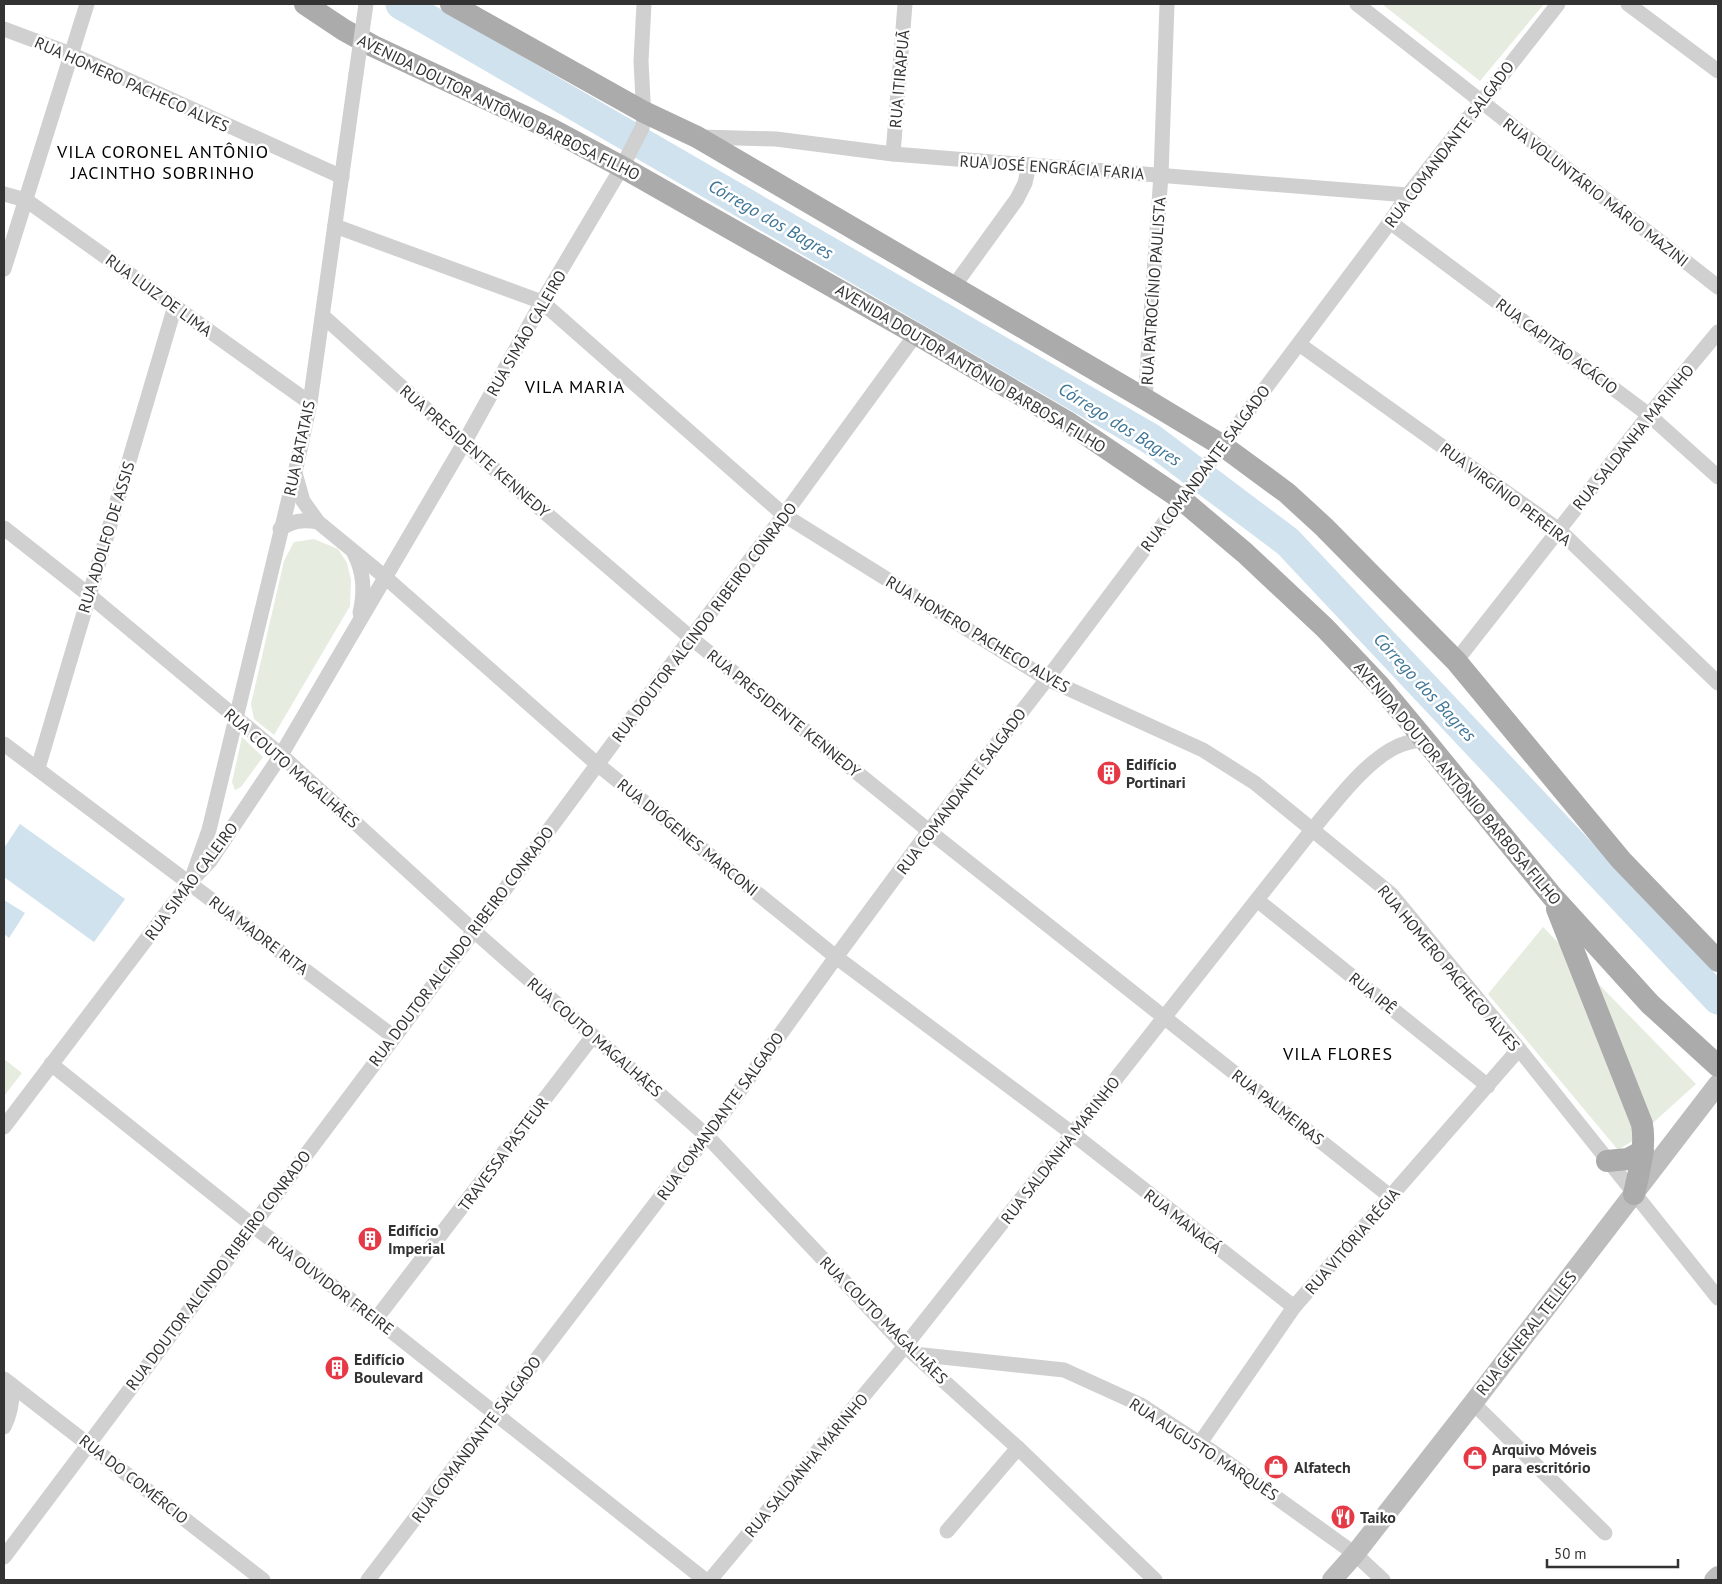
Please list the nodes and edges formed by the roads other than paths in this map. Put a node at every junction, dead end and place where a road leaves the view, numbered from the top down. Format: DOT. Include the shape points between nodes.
graph roads {
  1 [pos="87,4"];
  2 [pos="305,4"];
  3 [pos="366,4"];
  4 [pos="452,4"];
  5 [pos="644,4"];
  6 [pos="906,4"];
  7 [pos="1167,4"];
  8 [pos="1357,4"];
  9 [pos="1558,4"];
  10 [pos="1628,4"];
  11 [pos="4,30"];
  12 [pos="72,54"];
  13 [pos="1718,71"];
  14 [pos="1480,101"];
  15 [pos="643,120"];
  16 [pos="697,137"];
  17 [pos="893,154"];
  18 [pos="624,162"];
  19 [pos="1029,165"];
  20 [pos="1161,175"];
  21 [pos="342,177"];
  22 [pos="4,194"];
  23 [pos="1408,194"];
  24 [pos="26,200"];
  25 [pos="1390,222"];
  26 [pos="335,226"];
  27 [pos="4,269"];
  28 [pos="954,286"];
  29 [pos="1718,287"];
  30 [pos="542,302"];
  31 [pos="175,306"];
  32 [pos="323,316"];
  33 [pos="1718,332"];
  34 [pos="916,334"];
  35 [pos="1299,344"];
  36 [pos="1146,399"];
  37 [pos="310,403"];
  38 [pos="1649,415"];
  39 [pos="464,443"];
  40 [pos="1217,453"];
  41 [pos="295,473"];
  42 [pos="1718,477"];
  43 [pos="1184,495"];
  44 [pos="784,515"];
  45 [pos="318,522"];
  46 [pos="4,528"];
  47 [pos="280,529"];
  48 [pos="1560,530"];
  49 [pos="353,551"];
  50 [pos="400,551"];
  51 [pos="366,561"];
  52 [pos="385,577"];
  53 [pos="89,595"];
  54 [pos="358,622"];
  55 [pos="691,638"];
  56 [pos="1456,661"];
  57 [pos="1047,679"];
  58 [pos="1718,683"];
  59 [pos="236,718"];
  60 [pos="1424,739"];
  61 [pos="4,744"];
  62 [pos="281,755"];
  63 [pos="597,764"];
  64 [pos="38,768"];
  65 [pos="1312,830"];
  66 [pos="929,831"];
  67 [pos="189,883"];
  68 [pos="1552,896"];
  69 [pos="1257,900"];
  70 [pos="474,931"];
  71 [pos="836,957"];
  72 [pos="1718,962"];
  73 [pos="1165,1018"];
  74 [pos="593,1036"];
  75 [pos="394,1037"];
  76 [pos="1519,1049"];
  77 [pos="51,1064"];
  78 [pos="1718,1066"];
  79 [pos="1718,1084"];
  80 [pos="1488,1086"];
  81 [pos="4,1127"];
  82 [pos="1073,1134"];
  83 [pos="707,1136"];
  84 [pos="1643,1151"];
  85 [pos="1607,1161"];
  86 [pos="1634,1194"];
  87 [pos="1390,1197"];
  88 [pos="252,1225"];
  89 [pos="1718,1298"];
  90 [pos="1294,1307"];
  91 [pos="376,1319"];
  92 [pos="910,1350"];
  93 [pos="8,1382"];
  94 [pos="1473,1403"];
  95 [pos="496,1414"];
  96 [pos="4,1427"];
  97 [pos="88,1444"];
  98 [pos="1200,1444"];
  99 [pos="1018,1448"];
  100 [pos="947,1531"];
  101 [pos="1605,1533"];
  102 [pos="1355,1554"];
  103 [pos="4,1557"];
  104 [pos="1718,1576"];
  105 [pos="263,1580"];
  106 [pos="368,1580"];
  107 [pos="706,1580"];
  108 [pos="710,1580"];
  109 [pos="1155,1580"];
  110 [pos="1332,1580"];
  111 [pos="1383,1580"];
  112 [pos="1714,1580"];
  1 -- 12 [label="street"];
  2 -- 18 [label="main road, AVENIDA DOUTOR ANTÔNIO BARBOSA FILHO" via="373,46"];
  3 -- 21 [label="street, RUA BATATAIS, bridge"];
  4 -- 15 [label="main road"];
  5 -- 15 [label="street"];
  6 -- 17 [label="street, RUA ITIRAPUÃ"];
  7 -- 20 [label="street, RUA PATROCÍNIO PAULISTA"];
  8 -- 14 [label="street, RUA VOLUNTÁRIO MÁRIO MAZINI"];
  9 -- 14 [label="street, RUA COMANDANTE SALGADO"];
  10 -- 13 [label="street"];
  11 -- 12 [label="street, RUA HOMERO PACHECO ALVES"];
  12 -- 21 [label="street, RUA HOMERO PACHECO ALVES"];
  12 -- 24 [label="street"];
  14 -- 23 [label="street, RUA COMANDANTE SALGADO"];
  14 -- 29 [label="street, RUA VOLUNTÁRIO MÁRIO MAZINI"];
  15 -- 16 [label="main road"];
  15 -- 18 [label="street, RUA SIMÃO CALEIRO"];
  16 -- 17 [label="street, RUA JOSÉ ENGRÁCIA FARIA" via="776,139"];
  16 -- 28 [label="main road"];
  17 -- 19 [label="street, RUA JOSÉ ENGRÁCIA FARIA"];
  18 -- 30 [label="street, RUA SIMÃO CALEIRO"];
  18 -- 34 [label="main road, AVENIDA DOUTOR ANTÔNIO BARBOSA FILHO"];
  19 -- 20 [label="street, RUA JOSÉ ENGRÁCIA FARIA"];
  19 -- 28 [label="street" via="1017,199"];
  20 -- 23 [label="street, RUA JOSÉ ENGRÁCIA FARIA"];
  20 -- 36 [label="street, RUA PATROCÍNIO PAULISTA"];
  21 -- 26 [label="street, RUA BATATAIS"];
  22 -- 24 [label="street, RUA LUIZ DE LIMA"];
  23 -- 25 [label="street, RUA COMANDANTE SALGADO"];
  24 -- 27 [label="street"];
  24 -- 31 [label="street, RUA LUIZ DE LIMA"];
  25 -- 35 [label="street, RUA COMANDANTE SALGADO"];
  25 -- 38 [label="street, RUA CAPITÃO ACÁCIO"];
  26 -- 30 [label="street, RUA HOMERO PACHECO ALVES"];
  26 -- 32 [label="street, RUA BATATAIS"];
  28 -- 36 [label="main road"];
  30 -- 39 [label="street, RUA SIMÃO CALEIRO"];
  30 -- 44 [label="street, RUA HOMERO PACHECO ALVES"];
  31 -- 37 [label="street, RUA LUIZ DE LIMA"];
  31 -- 53 [label="street, RUA ADOLFO DE ASSIS"];
  32 -- 37 [label="street, RUA BATATAIS"];
  32 -- 39 [label="street, RUA PRESIDENTE KENNEDY"];
  33 -- 38 [label="street, RUA SALDANHA MARINHO"];
  34 -- 43 [label="main road, AVENIDA DOUTOR ANTÔNIO BARBOSA FILHO"];
  34 -- 44 [label="street, RUA DOUTOR ALCINDO RIBEIRO CONRADO"];
  35 -- 40 [label="street, RUA COMANDANTE SALGADO"];
  35 -- 48 [label="street, RUA VIRGÍNIO PEREIRA"];
  36 -- 40 [label="main road"];
  37 -- 41 [label="street, RUA BATATAIS"];
  38 -- 42 [label="street, RUA CAPITÃO ACÁCIO"];
  38 -- 48 [label="street, RUA SALDANHA MARINHO"];
  39 -- 50 [label="street, RUA SIMÃO CALEIRO"];
  39 -- 55 [label="street, RUA PRESIDENTE KENNEDY"];
  40 -- 43 [label="street, RUA COMANDANTE SALGADO"];
  40 -- 56 [label="main road" via="1286,493 1324,527"];
  41 -- 45 [label="street, RUA DIÓGENES MARCONI" via="303,501"];
  41 -- 47 [label="street, RUA BATATAIS"];
  43 -- 57 [label="street, RUA COMANDANTE SALGADO"];
  43 -- 60 [label="main road, AVENIDA DOUTOR ANTÔNIO BARBOSA FILHO" via="1325,628"];
  44 -- 55 [label="street, RUA DOUTOR ALCINDO RIBEIRO CONRADO"];
  44 -- 57 [label="street, RUA HOMERO PACHECO ALVES"];
  45 -- 47 [label="street" via="296,521"];
  45 -- 49 [label="street, RUA DIÓGENES MARCONI"];
  46 -- 53 [label="street, RUA COUTO MAGALHÃES"];
  47 -- 59 [label="street, RUA BATATAIS"];
  48 -- 56 [label="street, RUA SALDANHA MARINHO"];
  48 -- 58 [label="street, RUA VIRGÍNIO PEREIRA"];
  49 -- 51 [label="street, RUA DIÓGENES MARCONI"];
  49 -- 54 [label="street, RUA SIMÃO CALEIRO" via="362,581 363,601"];
  50 -- 51 [label="street" via="386,561"];
  50 -- 52 [label="street, RUA SIMÃO CALEIRO"];
  51 -- 52 [label="street, RUA DIÓGENES MARCONI"];
  52 -- 54 [label="street, RUA SIMÃO CALEIRO"];
  52 -- 63 [label="street, RUA DIÓGENES MARCONI"];
  53 -- 59 [label="street, RUA COUTO MAGALHÃES"];
  53 -- 64 [label="street, RUA ADOLFO DE ASSIS"];
  54 -- 62 [label="street, RUA SIMÃO CALEIRO"];
  55 -- 63 [label="street, RUA DOUTOR ALCINDO RIBEIRO CONRADO"];
  55 -- 66 [label="street, RUA PRESIDENTE KENNEDY"];
  56 -- 72 [label="main road" via="1621,860"];
  57 -- 65 [label="street, RUA HOMERO PACHECO ALVES" via="1203,750 1255,783"];
  57 -- 66 [label="street, RUA COMANDANTE SALGADO"];
  59 -- 62 [label="street, RUA COUTO MAGALHÃES"];
  59 -- 67 [label="street, RUA BATATAIS" via="209,830"];
  60 -- 65 [label="street, RUA SALDANHA MARINHO" via="1399,745 1381,755"];
  60 -- 68 [label="main road, AVENIDA DOUTOR ANTÔNIO BARBOSA FILHO"];
  61 -- 64 [label="street, RUA MADRE RITA"];
  62 -- 67 [label="street, RUA SIMÃO CALEIRO" via="210,861"];
  62 -- 70 [label="street, RUA COUTO MAGALHÃES"];
  63 -- 70 [label="street, RUA DOUTOR ALCINDO RIBEIRO CONRADO"];
  63 -- 71 [label="street, RUA DIÓGENES MARCONI"];
  64 -- 67 [label="street, RUA MADRE RITA"];
  65 -- 69 [label="street, RUA SALDANHA MARINHO"];
  65 -- 76 [label="street, RUA HOMERO PACHECO ALVES" via="1390,894"];
  66 -- 71 [label="street, RUA COMANDANTE SALGADO"];
  66 -- 73 [label="street, RUA PRESIDENTE KENNEDY"];
  67 -- 75 [label="street, RUA MADRE RITA"];
  67 -- 77 [label="street, RUA SIMÃO CALEIRO"];
  68 -- 78 [label="main road, AVENIDA DOUTOR ANTÔNIO BARBOSA FILHO" via="1650,1004"];
  68 -- 84 [label="main road" via="1642,1124"];
  69 -- 73 [label="street, RUA SALDANHA MARINHO"];
  69 -- 80 [label="street, RUA IPÊ"];
  70 -- 74 [label="street, RUA COUTO MAGALHÃES"];
  70 -- 75 [label="street, RUA DOUTOR ALCINDO RIBEIRO CONRADO"];
  71 -- 82 [label="street, RUA DIÓGENES MARCONI"];
  71 -- 83 [label="street, RUA COMANDANTE SALGADO"];
  73 -- 82 [label="street, RUA SALDANHA MARINHO"];
  73 -- 87 [label="street, RUA PALMEIRAS"];
  74 -- 83 [label="street, RUA COUTO MAGALHÃES"];
  74 -- 91 [label="street, TRAVESSA PASTEUR"];
  75 -- 88 [label="street, RUA DOUTOR ALCINDO RIBEIRO CONRADO"];
  76 -- 80 [label="street, RUA VITÓRIA RÉGIA"];
  76 -- 85 [label="street, RUA HOMERO PACHECO ALVES"];
  77 -- 81 [label="street, RUA SIMÃO CALEIRO"];
  77 -- 88 [label="street, RUA OUVIDOR FREIRE"];
  79 -- 86 [label="street, RUA GENERAL TELLES"];
  80 -- 87 [label="street, RUA VITÓRIA RÉGIA"];
  82 -- 90 [label="street, RUA MANACÁ"];
  82 -- 92 [label="street, RUA SALDANHA MARINHO"];
  83 -- 92 [label="street, RUA COUTO MAGALHÃES"];
  83 -- 95 [label="street, RUA COMANDANTE SALGADO"];
  84 -- 85 [label="main road" via="1628,1159"];
  84 -- 86 [label="main road"];
  85 -- 86 [label="street, RUA HOMERO PACHECO ALVES"];
  86 -- 89 [label="street, RUA HOMERO PACHECO ALVES"];
  86 -- 94 [label="street, RUA GENERAL TELLES"];
  87 -- 90 [label="street, RUA VITÓRIA RÉGIA"];
  88 -- 91 [label="street, RUA OUVIDOR FREIRE"];
  88 -- 97 [label="street, RUA DOUTOR ALCINDO RIBEIRO CONRADO"];
  90 -- 98 [label="street, RUA VITÓRIA RÉGIA"];
  91 -- 95 [label="street, RUA OUVIDOR FREIRE"];
  92 -- 98 [label="street, RUA AUGUSTO MARQUÊS" via="1064,1370 1141,1405"];
  92 -- 99 [label="street, RUA COUTO MAGALHÃES"];
  92 -- 108 [label="street, RUA SALDANHA MARINHO"];
  93 -- 96 [label="street" via="13,1398 11,1413"];
  93 -- 97 [label="street, RUA DO COMÉRCIO"];
  94 -- 101 [label="street"];
  94 -- 102 [label="street, RUA GENERAL TELLES"];
  95 -- 106 [label="street, RUA COMANDANTE SALGADO"];
  95 -- 107 [label="street, RUA OUVIDOR FREIRE"];
  97 -- 103 [label="street, RUA DOUTOR ALCINDO RIBEIRO CONRADO"];
  97 -- 105 [label="street, RUA DO COMÉRCIO"];
  98 -- 102 [label="street, RUA AUGUSTO MARQUÊS"];
  99 -- 100 [label="street"];
  99 -- 109 [label="street, RUA COUTO MAGALHÃES"];
  102 -- 110 [label="street, RUA GENERAL TELLES"];
  102 -- 111 [label="street, RUA AUGUSTO MARQUÊS"];
  104 -- 112 [label="street"];
}
